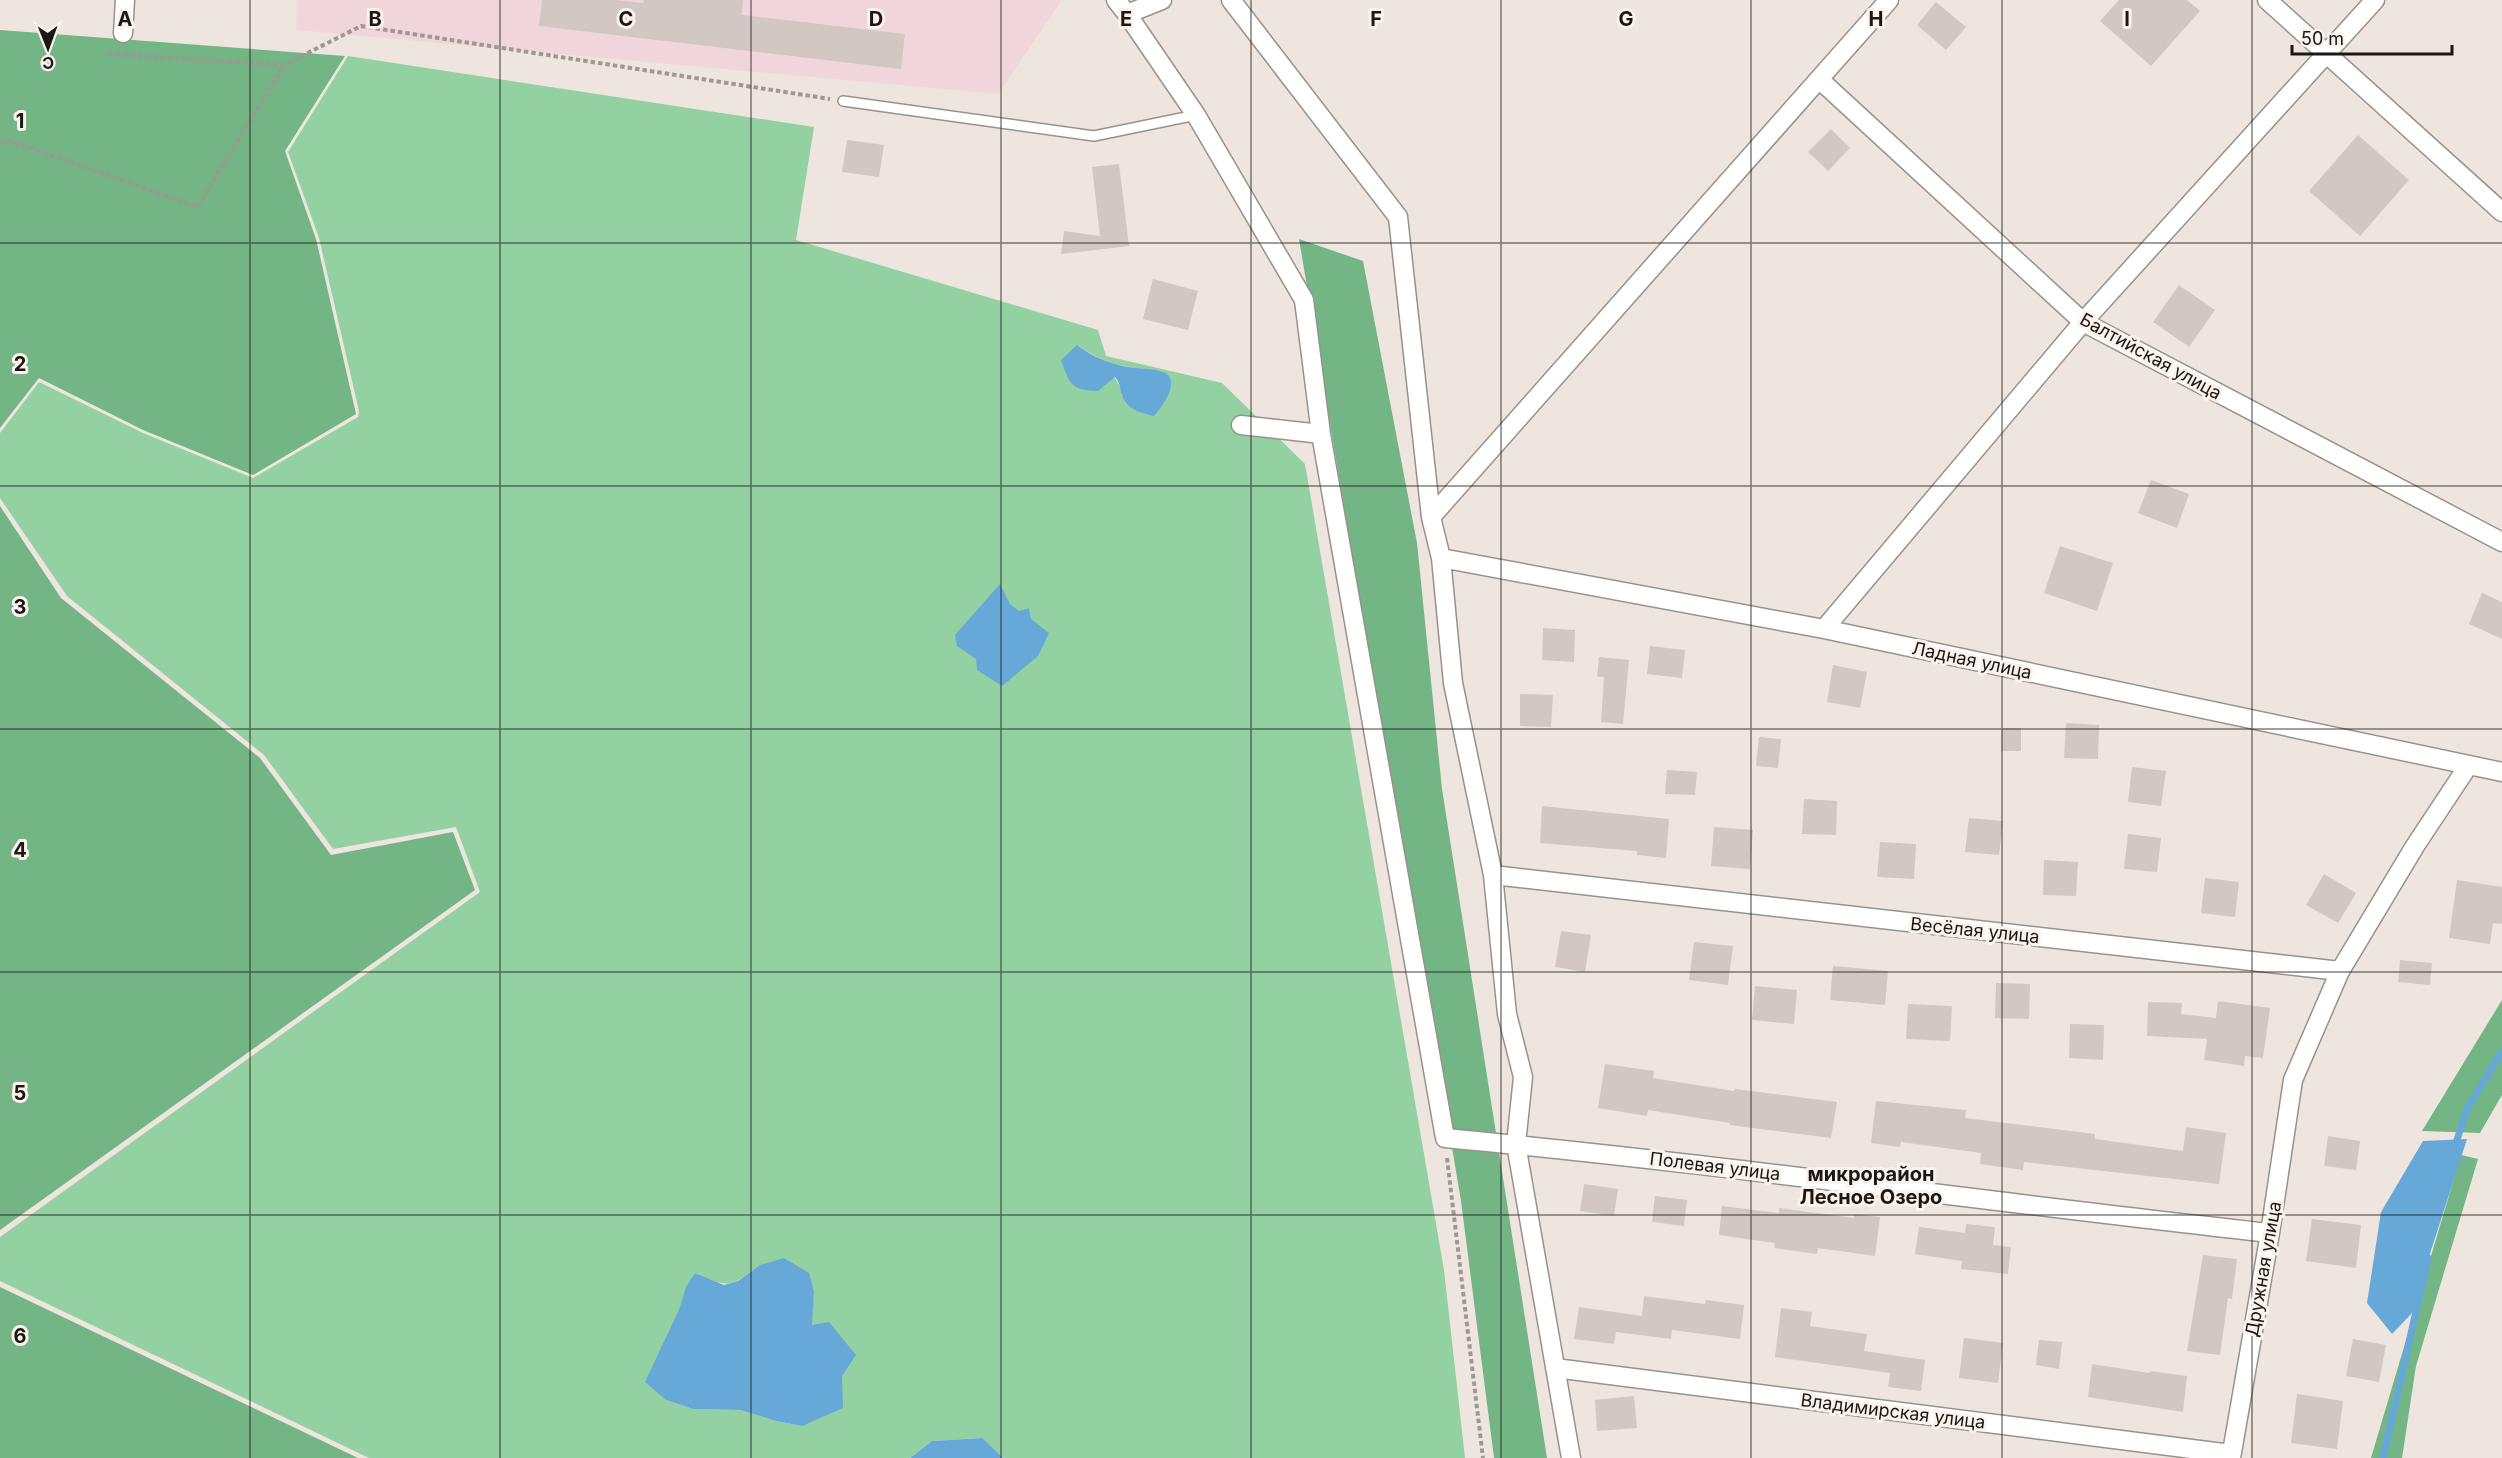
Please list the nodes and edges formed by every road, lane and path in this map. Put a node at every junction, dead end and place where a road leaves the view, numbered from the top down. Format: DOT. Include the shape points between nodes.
graph roads {
  1 [pos="125,0"];
  2 [pos="1162,0"];
  3 [pos="1231,0"];
  4 [pos="1889,0"];
  5 [pos="2267,0"];
  6 [pos="2375,0"];
  7 [pos="1121,7"];
  8 [pos="123,33"];
  9 [pos="108,54"];
  10 [pos="2326,54"];
  11 [pos="285,65"];
  12 [pos="1820,80"];
  13 [pos="843,101"];
  14 [pos="1196,115"];
  15 [pos="0,143"];
  16 [pos="2502,212"];
  17 [pos="2083,322"];
  18 [pos="1241,424"];
  19 [pos="1321,434"];
  20 [pos="1431,517"];
  21 [pos="2502,542"];
  22 [pos="1441,558"];
  23 [pos="1824,629"];
  24 [pos="2468,766"];
  25 [pos="2502,772"];
  26 [pos="1493,875"];
  27 [pos="2340,971"];
  28 [pos="1444,1138"];
  29 [pos="1516,1144"];
  30 [pos="2270,1233"];
  31 [pos="1555,1368"];
  32 [pos="2231,1456"];
  33 [pos="1483,1458"];
  34 [pos="1571,1458"];
  1 -- 8 [label="street"];
  2 -- 7 [label="street"];
  3 -- 20 [label="street" via="1398,217"];
  4 -- 12 [label="street"];
  5 -- 10 [label="street"];
  6 -- 10 [label="street"];
  7 -- 14 [label="street"];
  9 -- 11 [label="path"];
  10 -- 16 [label="street"];
  10 -- 17 [label="street"];
  11 -- 13 [label="path" via="362,26"];
  11 -- 15 [label="path" via="198,207 10,141"];
  12 -- 17 [label="street, Балтийская улица"];
  12 -- 20 [label="street"];
  13 -- 14 [label="lane" via="1094,136"];
  14 -- 19 [label="street" via="1304,300"];
  17 -- 21 [label="street, Балтийская улица"];
  17 -- 23 [label="street"];
  18 -- 19 [label="street"];
  19 -- 28 [label="street"];
  20 -- 22 [label="street"];
  22 -- 23 [label="street, Ладная улица"];
  22 -- 26 [label="street" via="1454,683"];
  23 -- 24 [label="street, Ладная улица"];
  24 -- 25 [label="street, Ладная улица"];
  24 -- 27 [label="street"];
  26 -- 27 [label="street, Весёлая улица"];
  26 -- 29 [label="street" via="1507,1014 1522,1077"];
  27 -- 30 [label="street, Дружная улица" via="2293,1080"];
  28 -- 29 [label="street, Полевая улица"];
  28 -- 33 [label="path"];
  29 -- 30 [label="street, Полевая улица"];
  29 -- 31 [label="street"];
  30 -- 32 [label="street, Дружная улица"];
  31 -- 32 [label="street, Владимирская улица"];
  31 -- 34 [label="street"];
}
